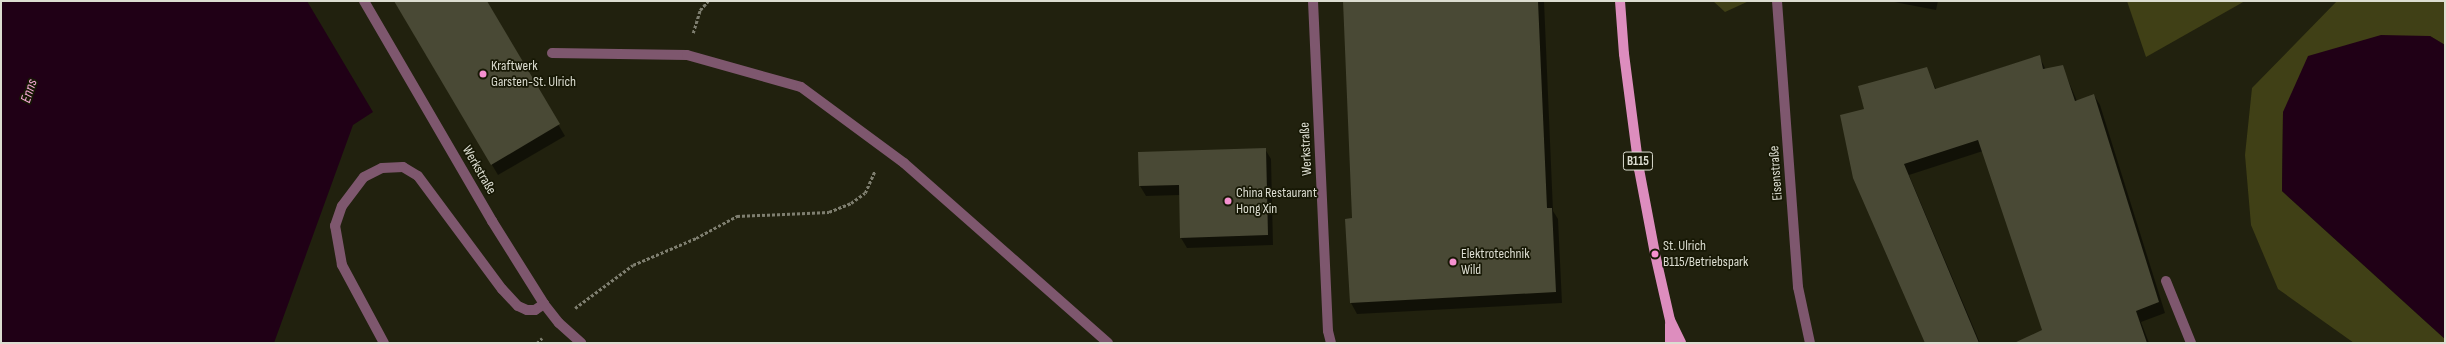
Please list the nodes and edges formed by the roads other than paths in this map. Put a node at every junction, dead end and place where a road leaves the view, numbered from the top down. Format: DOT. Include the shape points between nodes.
graph roads {
  1 [pos="364,1"];
  2 [pos="1312,1"];
  3 [pos="1620,1"];
  4 [pos="1777,1"];
  5 [pos="552,53"];
  6 [pos="2166,281"];
  7 [pos="544,304"];
  8 [pos="1670,320"];
  9 [pos="384,343"];
  10 [pos="581,343"];
  11 [pos="1108,343"];
  12 [pos="1331,343"];
  13 [pos="1670,343"];
  14 [pos="1681,343"];
  15 [pos="1810,343"];
  16 [pos="2192,343"];
  1 -- 7 [label="street, Werkstraße"];
  2 -- 12 [label="street, Werkstraße" via="1328,331"];
  3 -- 8 [label="main road, B115" via="1639,169"];
  4 -- 15 [label="street, Eisenstraße" via="1798,287"];
  5 -- 11 [label="street" via="686,54 801,87 879,144"];
  6 -- 16 [label="street"];
  7 -- 9 [label="street" via="535,310 518,306 502,289 418,176 403,166 382,168 364,177 342,206 335,226 342,265"];
  7 -- 10 [label="street, Werkstraße" via="559,323"];
  8 -- 13 [label="main road, B115"];
  8 -- 14 [label="main road, B115"];
}
